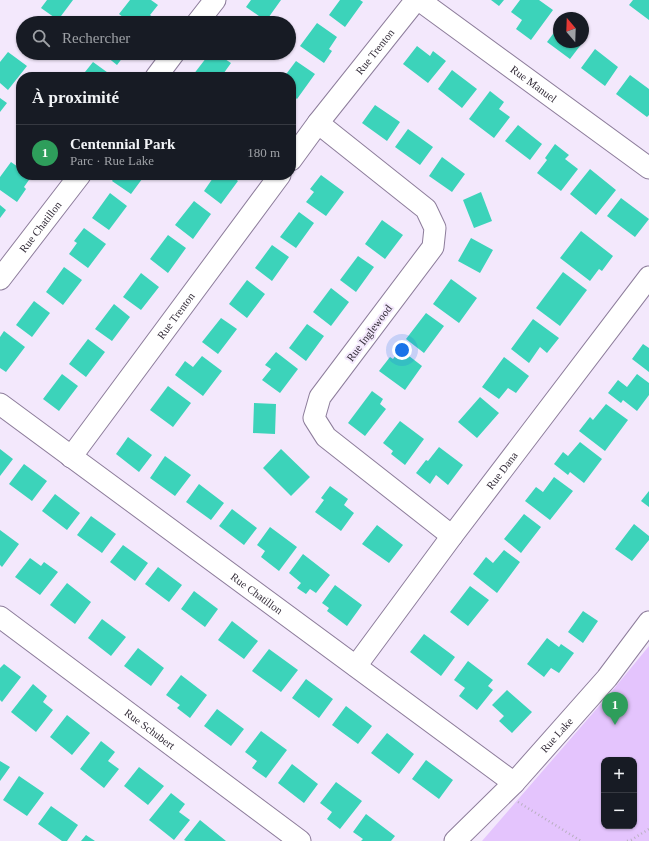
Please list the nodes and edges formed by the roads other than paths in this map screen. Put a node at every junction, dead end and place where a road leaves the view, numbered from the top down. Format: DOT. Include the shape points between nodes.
graph roads {
  1 [pos="215,0"];
  2 [pos="416,0"];
  3 [pos="419,0"];
  4 [pos="202,16"];
  5 [pos="169,60"];
  6 [pos="160,72"];
  7 [pos="318,123"];
  8 [pos="296,153"];
  9 [pos="649,168"];
  10 [pos="76,180"];
  11 [pos="276,180"];
  12 [pos="649,277"];
  13 [pos="0,279"];
  14 [pos="0,404"];
  15 [pos="71,457"];
  16 [pos="452,536"];
  17 [pos="0,617"];
  18 [pos="649,622"];
  19 [pos="356,666"];
  20 [pos="508,788"];
  21 [pos="300,841"];
  22 [pos="455,841"];
  1 -- 4 [label="street"];
  2 -- 7 [label="street, Rue Trenton"];
  3 -- 9 [label="street, Rue Manuel"];
  5 -- 6 [label="street"];
  7 -- 8 [label="street, Rue Trenton"];
  7 -- 16 [label="street, Rue Inglewood" via="426,209 435,228 434,247 320,396 314,418 326,437"];
  10 -- 13 [label="street, Rue Chatillon"];
  11 -- 15 [label="street, Rue Trenton"];
  12 -- 16 [label="street, Rue Dana"];
  14 -- 15 [label="street, Rue Chatillon"];
  15 -- 19 [label="street, Rue Chatillon"];
  16 -- 19 [label="street, Rue Dana"];
  17 -- 21 [label="street, Rue Schubert"];
  18 -- 20 [label="street, Rue Lake" via="607,678"];
  19 -- 20 [label="street, Rue Chatillon"];
  20 -- 22 [label="street, Rue Lake"];
}
